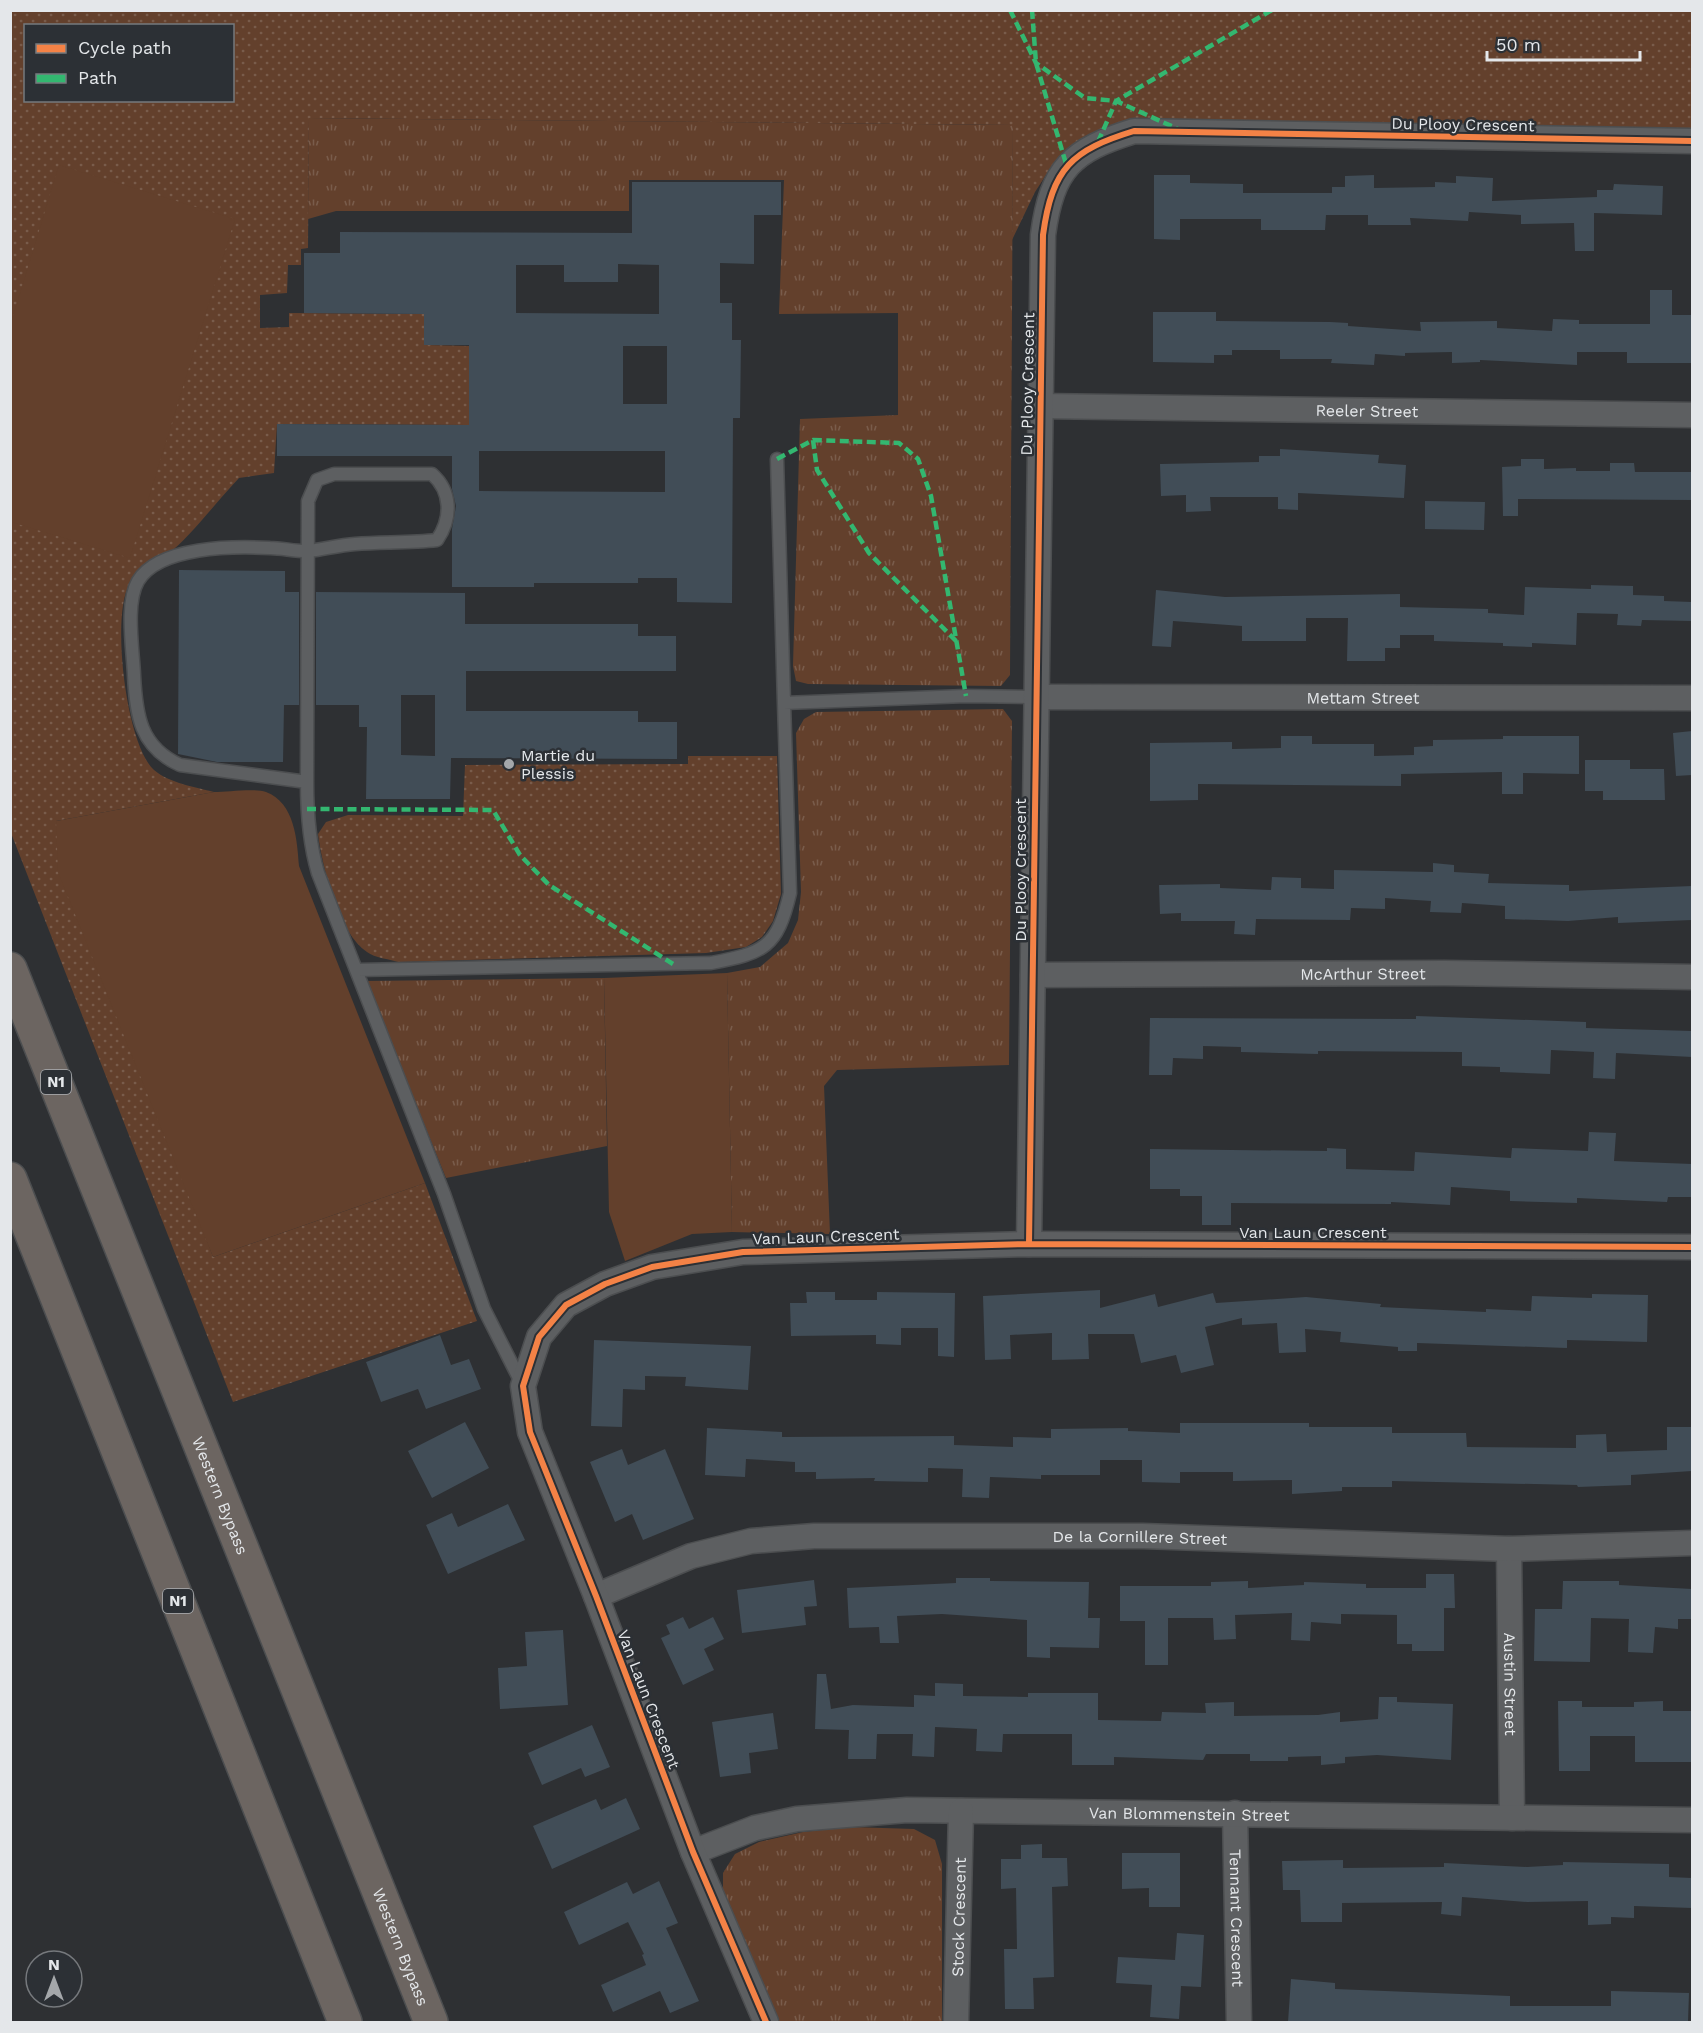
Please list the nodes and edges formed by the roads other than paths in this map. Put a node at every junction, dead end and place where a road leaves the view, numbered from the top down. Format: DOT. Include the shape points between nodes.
graph roads {
  1 [pos="1692,141"];
  2 [pos="1040,406"];
  3 [pos="1692,415"];
  4 [pos="777,459"];
  5 [pos="309,551"];
  6 [pos="1035,697"];
  7 [pos="1692,698"];
  8 [pos="784,703"];
  9 [pos="307,782"];
  10 [pos="10,969"];
  11 [pos="358,970"];
  12 [pos="1033,975"];
  13 [pos="1692,977"];
  14 [pos="10,1179"];
  15 [pos="1029,1244"];
  16 [pos="1692,1247"];
  17 [pos="523,1386"];
  18 [pos="1692,1544"];
  19 [pos="1509,1550"];
  20 [pos="596,1596"];
  21 [pos="960,1811"];
  22 [pos="1235,1814"];
  23 [pos="1512,1818"];
  24 [pos="1692,1820"];
  25 [pos="693,1852"];
  26 [pos="345,2022"];
  27 [pos="431,2022"];
  28 [pos="766,2022"];
  29 [pos="956,2022"];
  30 [pos="1239,2022"];
  1 -- 2 [label="street, Du Plooy Crescent" via="1134,131 1098,142 1067,167 1047,203"];
  2 -- 3 [label="street, Reeler Street"];
  2 -- 6 [label="street, Du Plooy Crescent"];
  4 -- 8 [label="lane"];
  5 -- 5 [label="lane" via="354,544 437,540 445,529 444,485 432,474 334,474 317,480 308,501"];
  5 -- 9 [label="lane"];
  5 -- 9 [label="lane" via="220,548 167,559 138,580 132,620 136,699 150,745 161,757 198,769"];
  6 -- 7 [label="street, Mettam Street"];
  6 -- 8 [label="lane"];
  6 -- 12 [label="street, Du Plooy Crescent"];
  8 -- 11 [label="lane" via="790,893 783,924 770,942 749,956 711,963"];
  9 -- 11 [label="lane" via="311,847 318,873"];
  10 -- 27 [label="highway, Western Bypass / N1"];
  11 -- 17 [label="lane" via="484,1309"];
  12 -- 13 [label="street, McArthur Street" via="1445,973"];
  12 -- 15 [label="street, Du Plooy Crescent"];
  14 -- 26 [label="highway, N1"];
  15 -- 16 [label="street, Van Laun Crescent"];
  15 -- 17 [label="street, Van Laun Crescent" via="743,1252 652,1268 605,1284 566,1305 539,1337"];
  17 -- 20 [label="street, Van Laun Crescent" via="530,1432"];
  18 -- 19 [label="street, De la Cornillere Street"];
  19 -- 20 [label="street, De la Cornillere Street" via="1143,1536 814,1536 751,1541 691,1556"];
  19 -- 23 [label="street, Austin Street"];
  20 -- 25 [label="street, Van Laun Crescent"];
  21 -- 22 [label="street, Van Blommenstein Street"];
  21 -- 25 [label="street, Van Blommenstein Street" via="907,1810 797,1819 755,1828"];
  21 -- 29 [label="street, Stock Crescent"];
  22 -- 23 [label="street, Van Blommenstein Street"];
  22 -- 30 [label="street, Tennant Crescent"];
  23 -- 24 [label="street, Van Blommenstein Street"];
  25 -- 28 [label="street, Van Laun Crescent"];
}
